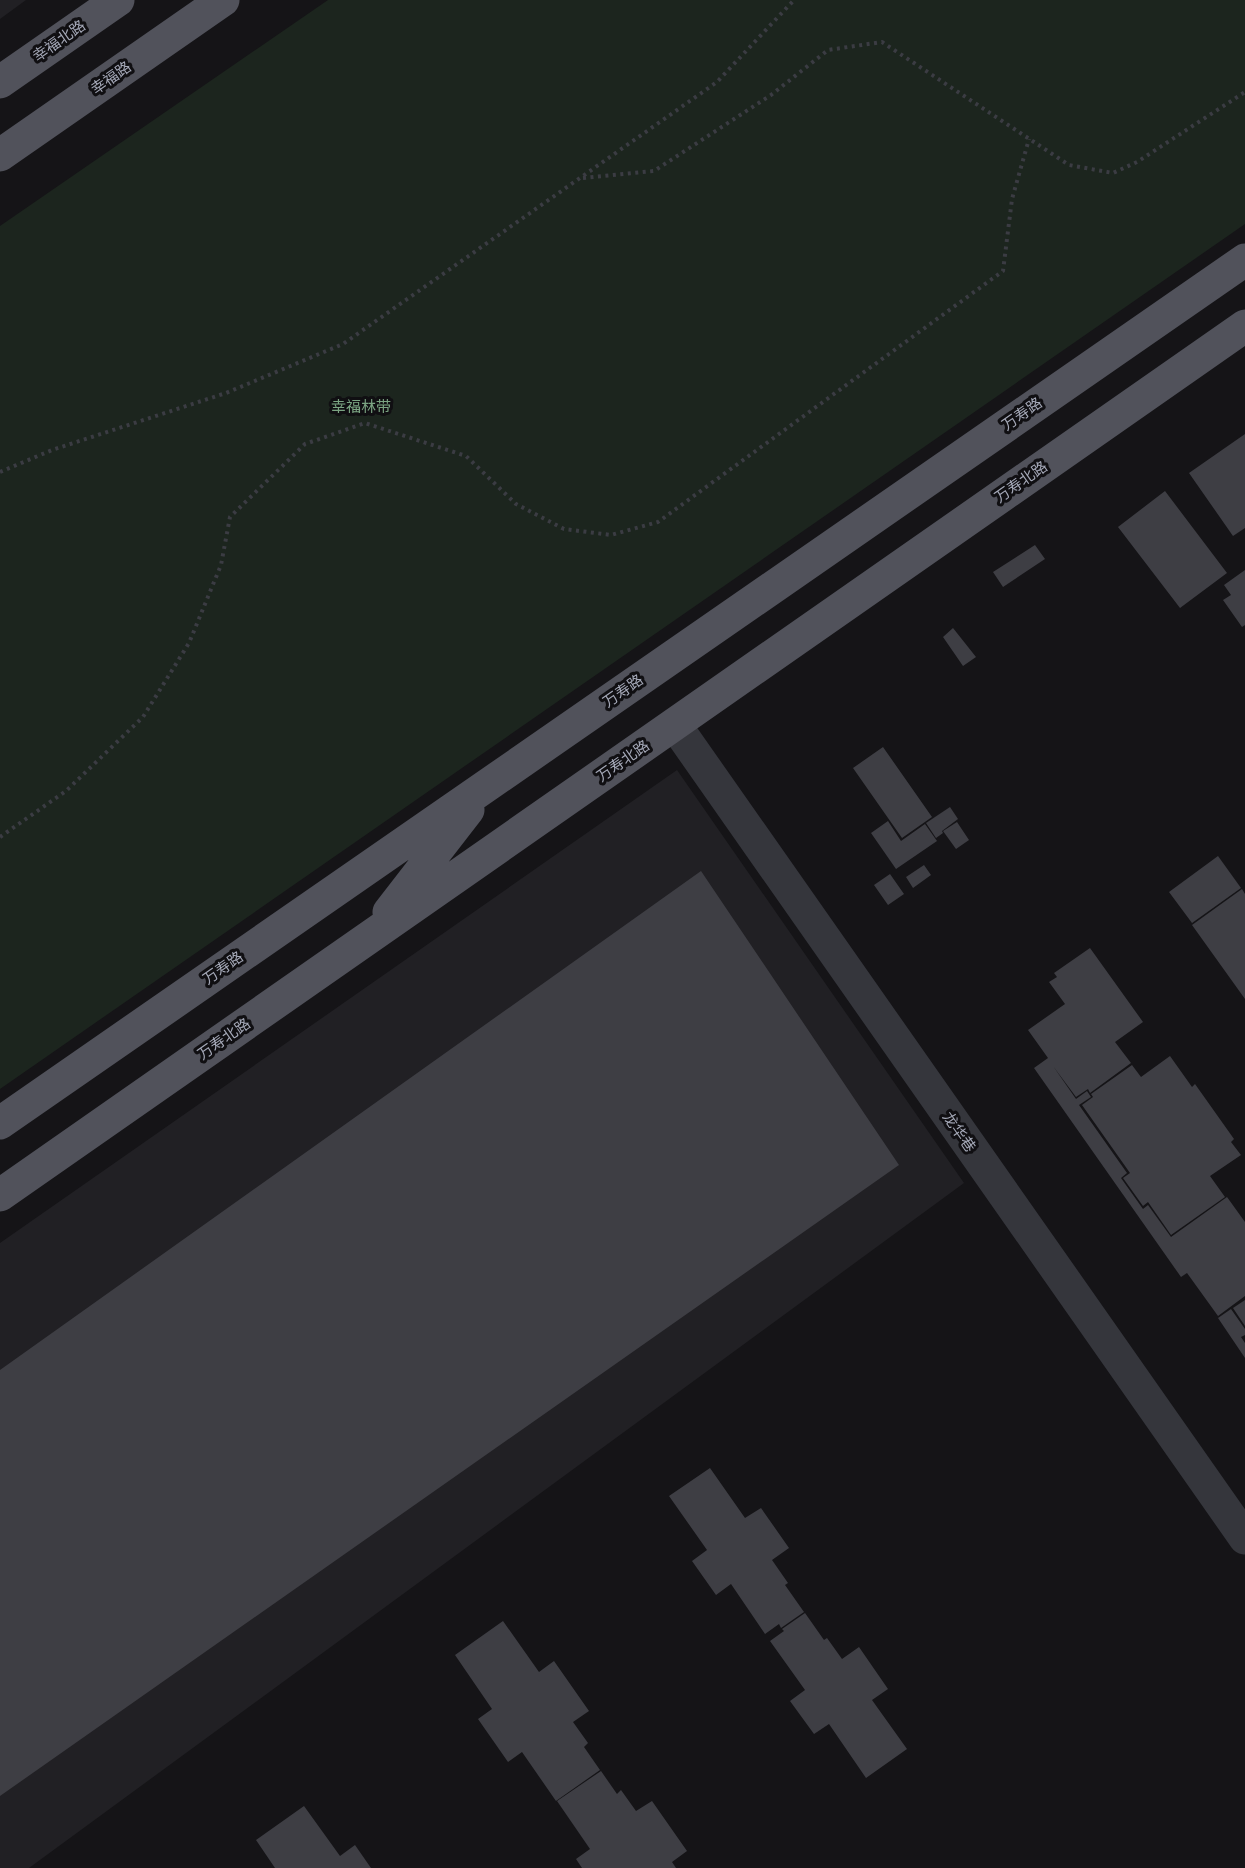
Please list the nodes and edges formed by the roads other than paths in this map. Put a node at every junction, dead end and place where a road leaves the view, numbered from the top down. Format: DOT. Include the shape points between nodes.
graph roads {
  1 [pos="118,0"];
  2 [pos="223,0"];
  3 [pos="0,82"];
  4 [pos="0,155"];
  5 [pos="1245,260"];
  6 [pos="1245,326"];
  7 [pos="675,725"];
  8 [pos="487,786"];
  9 [pos="370,937"];
  10 [pos="0,1123"];
  11 [pos="0,1195"];
  12 [pos="1245,1538"];
  1 -- 3 [label="main road, 幸福北路"];
  2 -- 4 [label="main road, 幸福路"];
  5 -- 8 [label="main road, 万寿路"];
  6 -- 7 [label="main road, 万寿北路"];
  7 -- 9 [label="main road, 万寿北路"];
  7 -- 12 [label="street, 龙华巷"];
  8 -- 9 [label="main road"];
  8 -- 10 [label="main road, 万寿路"];
  9 -- 11 [label="main road, 万寿北路"];
}
